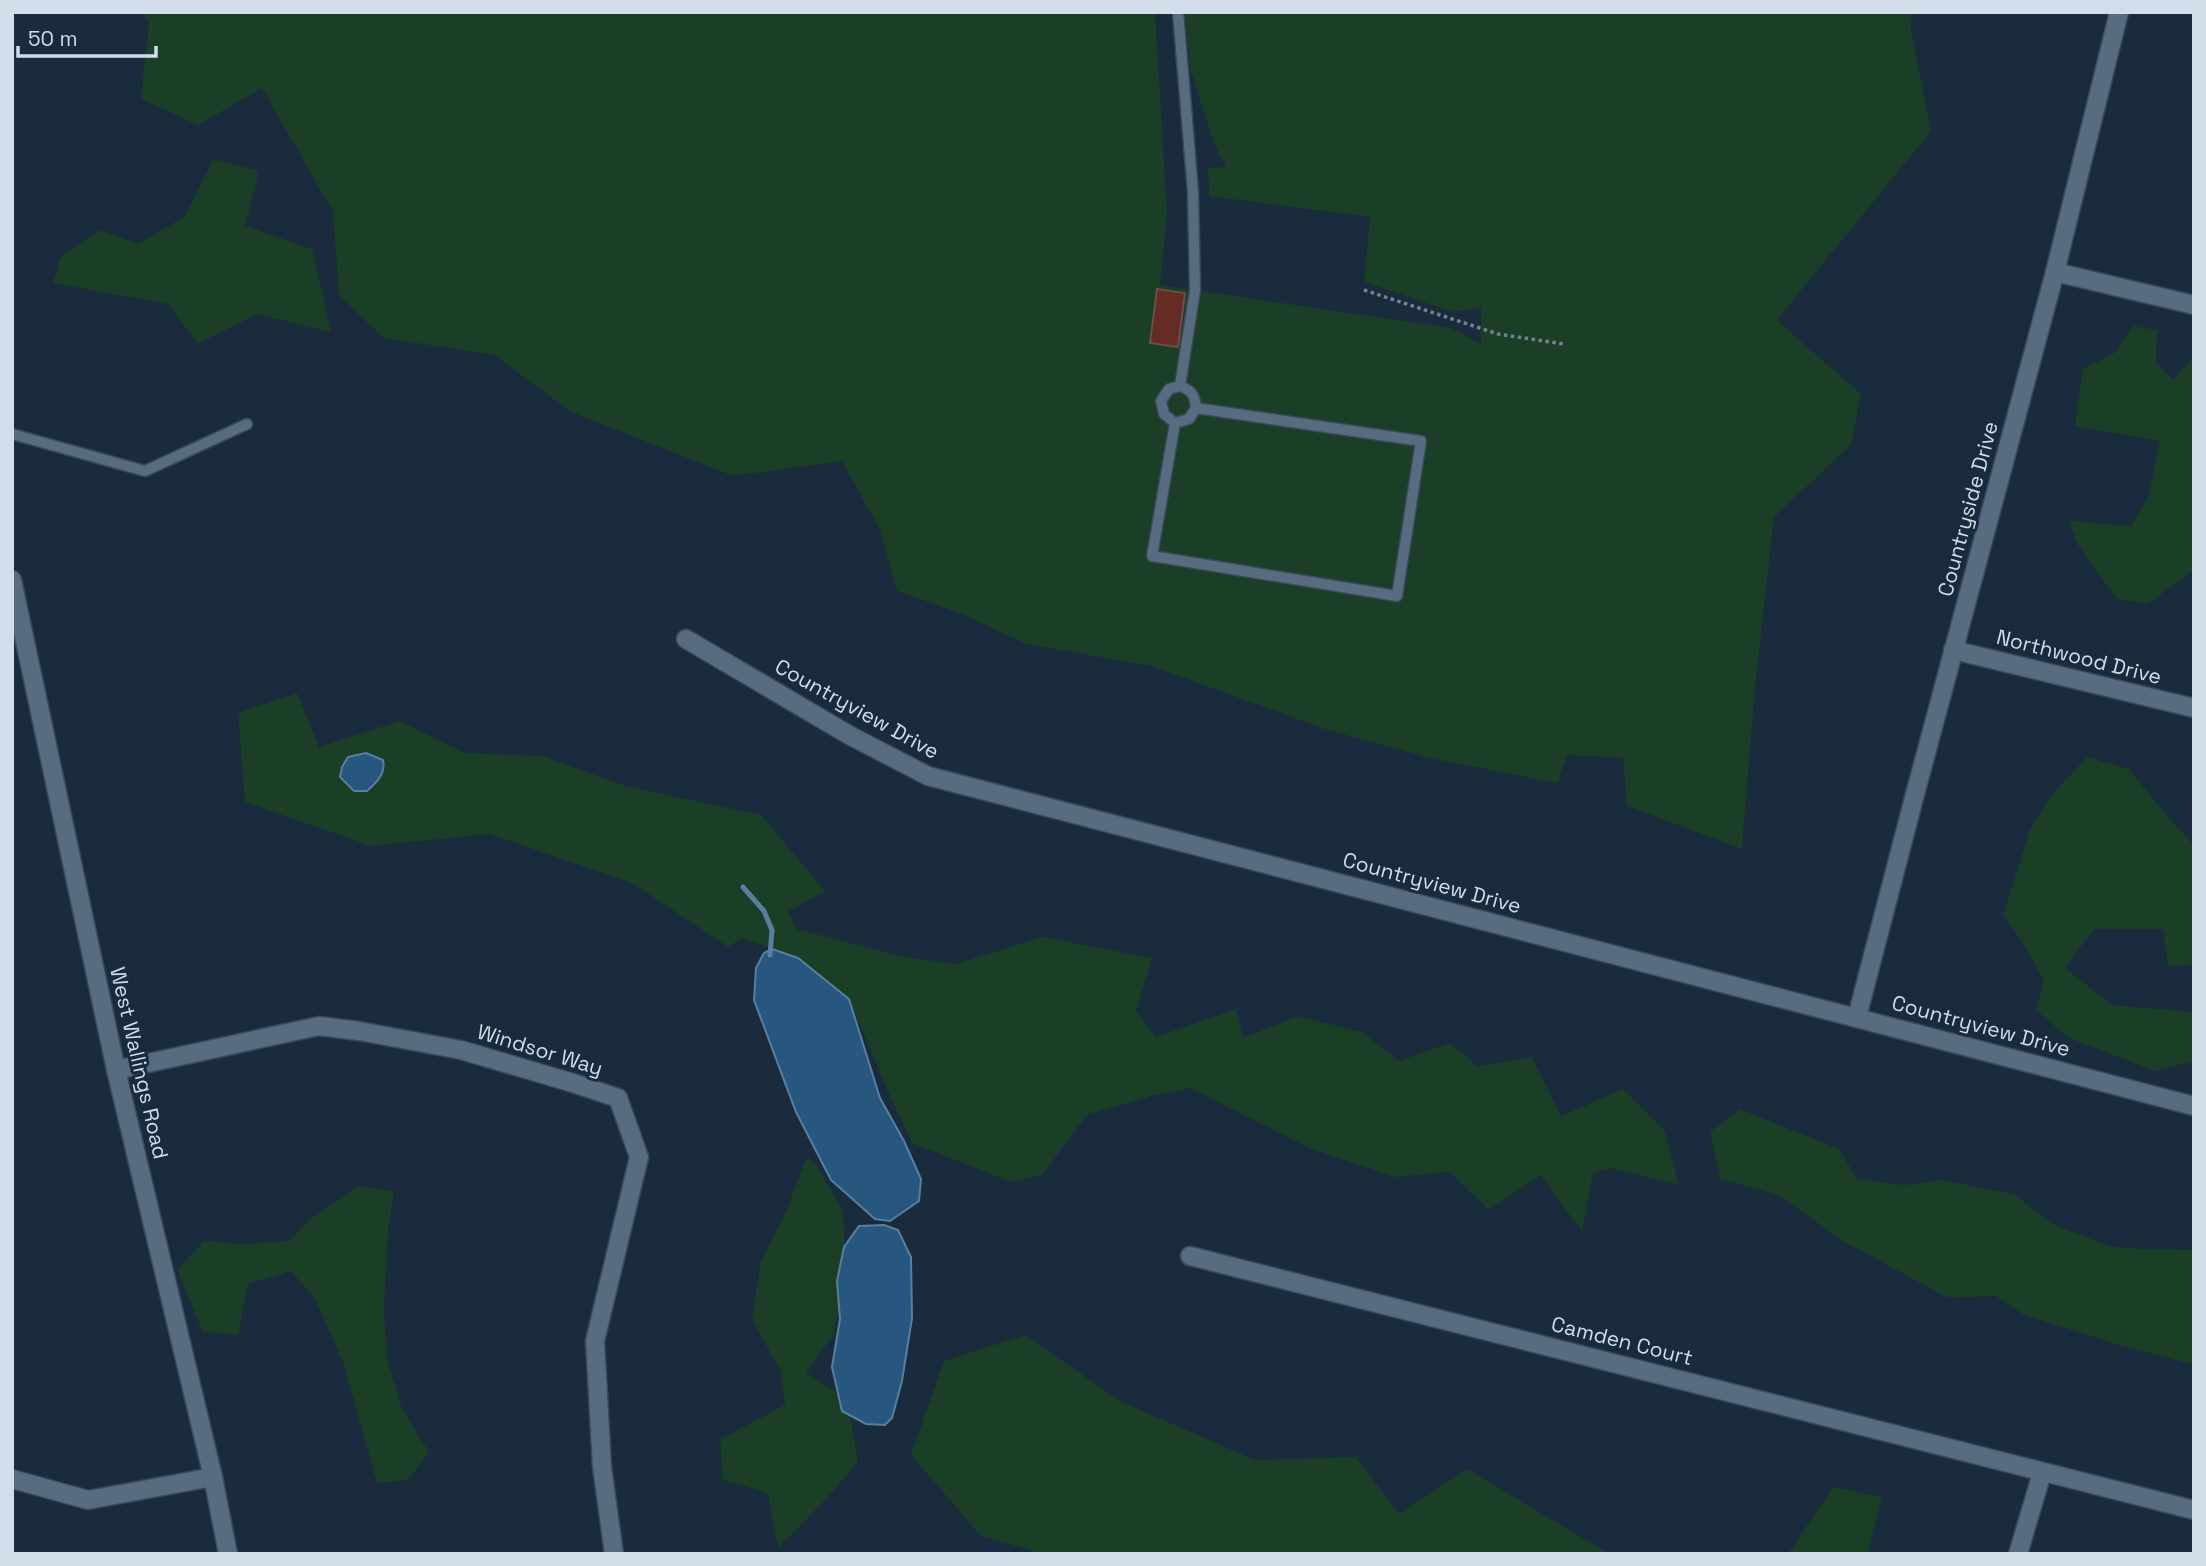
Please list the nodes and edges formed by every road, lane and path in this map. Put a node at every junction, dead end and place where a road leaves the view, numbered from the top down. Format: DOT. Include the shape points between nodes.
graph roads {
  1 [pos="1178,12"];
  2 [pos="2119,12"];
  3 [pos="2055,272"];
  4 [pos="1364,290"];
  5 [pos="2194,305"];
  6 [pos="1564,344"];
  7 [pos="1180,386"];
  8 [pos="1196,408"];
  9 [pos="1175,423"];
  10 [pos="247,424"];
  11 [pos="12,434"];
  12 [pos="12,580"];
  13 [pos="686,639"];
  14 [pos="1954,650"];
  15 [pos="2194,708"];
  16 [pos="1857,1017"];
  17 [pos="116,1070"];
  18 [pos="2194,1106"];
  19 [pos="1190,1256"];
  20 [pos="2042,1473"];
  21 [pos="213,1477"];
  22 [pos="12,1479"];
  23 [pos="2194,1510"];
  24 [pos="228,1554"];
  25 [pos="614,1554"];
  26 [pos="2018,1554"];
  1 -- 7 [label="lane" via="1193,192 1195,290"];
  2 -- 3 [label="street, Countryside Drive"];
  3 -- 5 [label="street"];
  3 -- 14 [label="street, Countryside Drive"];
  4 -- 6 [label="path" via="1498,334"];
  7 -- 8 [label="lane" via="1194,394"];
  7 -- 9 [label="lane" via="1169,389 1161,401 1164,414"];
  8 -- 9 [label="lane" via="1189,419"];
  8 -- 9 [label="lane" via="1421,442 1397,596 1152,555"];
  10 -- 11 [label="lane" via="145,471"];
  12 -- 17 [label="street, West Wallings Road"];
  13 -- 16 [label="street, Countryview Drive" via="928,776"];
  14 -- 15 [label="street, Northwood Drive"];
  14 -- 16 [label="street, Countryside Drive"];
  16 -- 18 [label="street, Countryview Drive"];
  17 -- 21 [label="street, West Wallings Road"];
  17 -- 25 [label="street, Windsor Way" via="318,1026 461,1050 618,1098 639,1157 596,1341 602,1466"];
  19 -- 20 [label="street, Camden Court"];
  20 -- 23 [label="street, Camden Court"];
  20 -- 26 [label="street"];
  21 -- 22 [label="street" via="88,1500"];
  21 -- 24 [label="street, West Wallings Road"];
}
